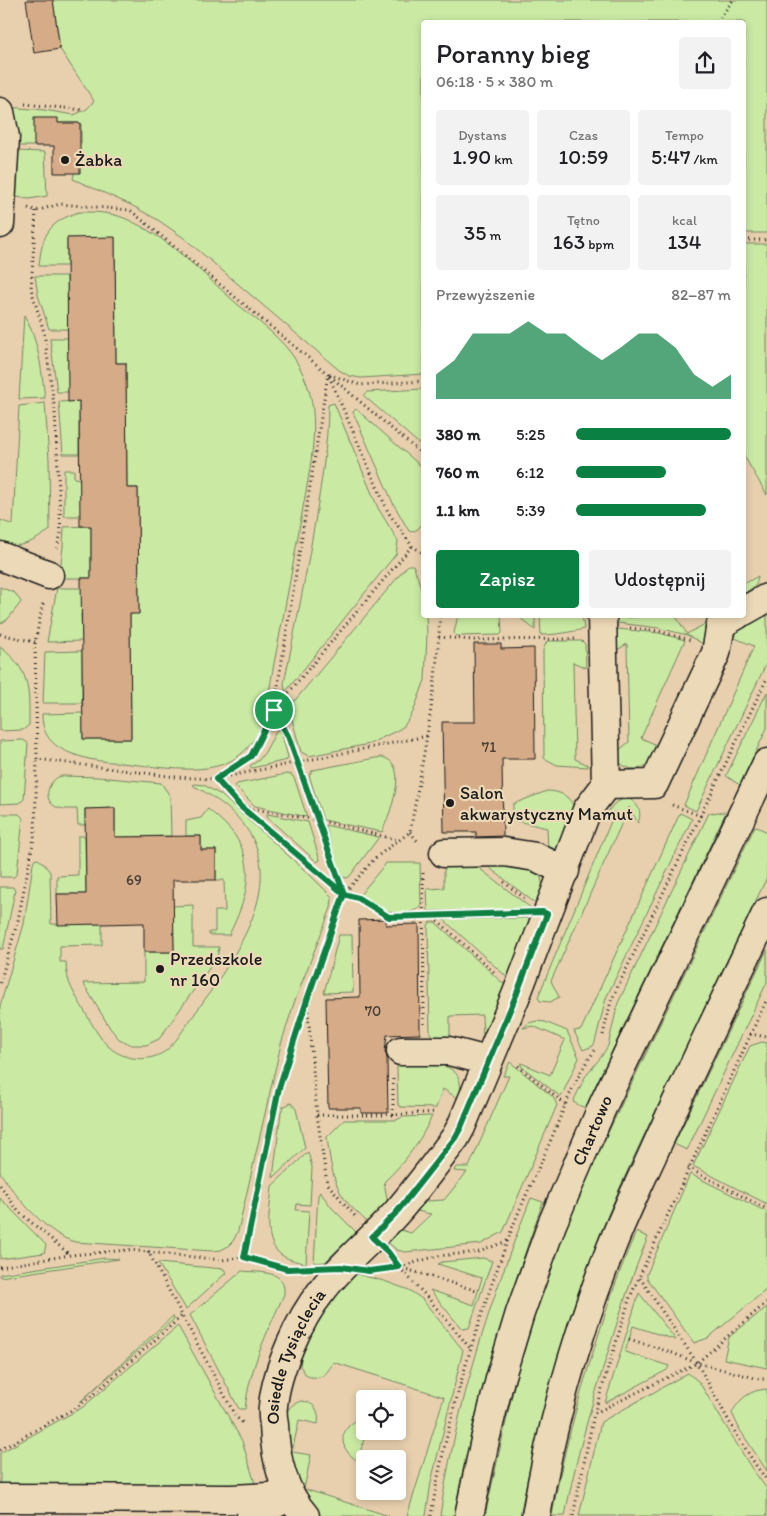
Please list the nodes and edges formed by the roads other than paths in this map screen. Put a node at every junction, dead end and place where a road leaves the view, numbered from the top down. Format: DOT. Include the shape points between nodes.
graph roads {
  1 [pos="9,107"];
  2 [pos="0,224"];
  3 [pos="0,556"];
  4 [pos="49,575"];
  5 [pos="767,598"];
  6 [pos="746,608"];
  7 [pos="728,618"];
  8 [pos="602,626"];
  9 [pos="767,763"];
  10 [pos="606,785"];
  11 [pos="444,853"];
  12 [pos="565,871"];
  13 [pos="767,912"];
  14 [pos="401,1051"];
  15 [pos="492,1051"];
  16 [pos="0,1498"];
  17 [pos="297,1506"];
  18 [pos="251,1516"];
  19 [pos="469,1516"];
  20 [pos="536,1516"];
  1 -- 2 [label="street"];
  3 -- 4 [label="street"];
  5 -- 6 [label="street"];
  7 -- 10 [label="street" via="716,653 654,784"];
  8 -- 10 [label="street"];
  9 -- 19 [label="street, Chartowo" via="604,1103 552,1224 500,1379"];
  10 -- 12 [label="street, Osiedle Tysiąclecia" via="587,810"];
  11 -- 12 [label="street" via="504,852 536,857"];
  12 -- 15 [label="street, Osiedle Tysiąclecia"];
  13 -- 20 [label="street" via="611,1246 565,1388"];
  14 -- 15 [label="street"];
  15 -- 17 [label="street, Osiedle Tysiąclecia" via="455,1138 396,1213 341,1267 302,1319 280,1374 273,1406 279,1468"];
  16 -- 17 [label="street" via="231,1499"];
  17 -- 18 [label="street"];
}
